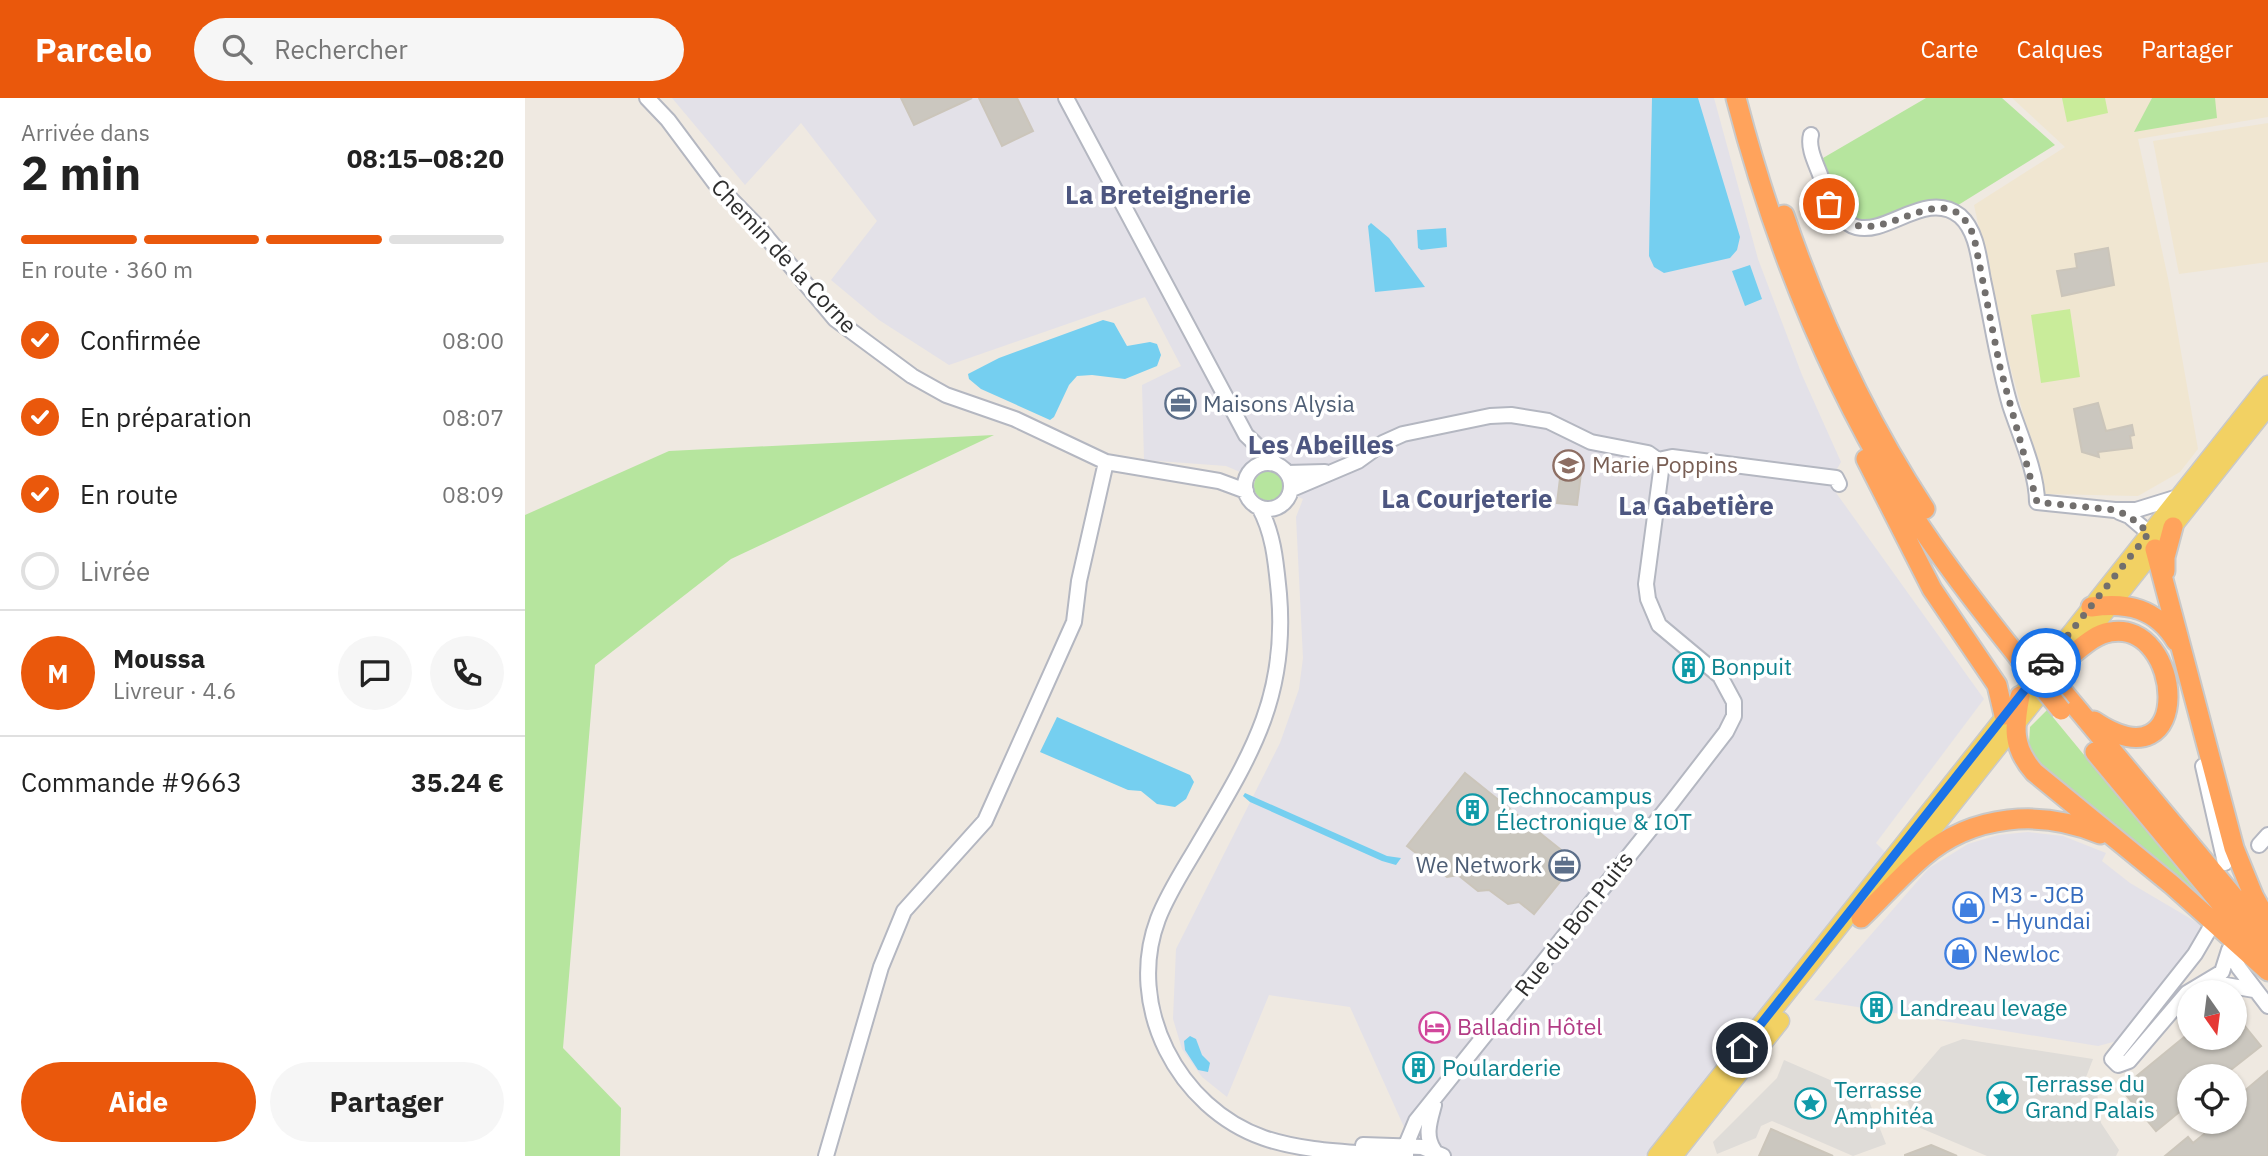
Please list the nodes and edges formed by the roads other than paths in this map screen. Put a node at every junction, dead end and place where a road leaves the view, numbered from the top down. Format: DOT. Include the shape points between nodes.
graph roads {
  1 [pos="647,98"];
  2 [pos="1066,98"];
  3 [pos="1736,98"];
  4 [pos="1749,98"];
  5 [pos="1811,135"];
  6 [pos="2268,385"];
  7 [pos="1839,386"];
  8 [pos="2268,406"];
  9 [pos="1246,435"];
  10 [pos="1658,460"];
  11 [pos="1106,462"];
  12 [pos="1282,468"];
  13 [pos="1330,473"];
  14 [pos="1248,480"];
  15 [pos="1839,484"];
  16 [pos="1292,489"];
  17 [pos="2178,497"];
  18 [pos="1281,505"];
  19 [pos="1259,507"];
  20 [pos="2115,510"];
  21 [pos="2136,510"];
  22 [pos="2157,534"];
  23 [pos="1275,553"];
  24 [pos="2169,600"];
  25 [pos="2112,604"];
  26 [pos="2091,607"];
  27 [pos="2182,650"];
  28 [pos="2023,653"];
  29 [pos="2069,657"];
  30 [pos="2020,696"];
  31 [pos="2070,707"];
  32 [pos="2010,720"];
  33 [pos="2206,747"];
  34 [pos="2120,842"];
  35 [pos="2225,863"];
  36 [pos="1861,918"];
  37 [pos="2268,922"];
  38 [pos="2214,929"];
  39 [pos="2268,938"];
  40 [pos="2229,950"];
  41 [pos="2268,961"];
  42 [pos="2268,971"];
  43 [pos="2211,980"];
  44 [pos="2247,989"];
  45 [pos="2254,990"];
  46 [pos="2177,1005"];
  47 [pos="2268,1006"];
  48 [pos="1755,1042"];
  49 [pos="1435,1101"];
  50 [pos="1302,1146"];
  51 [pos="1406,1151"];
  52 [pos="1438,1153"];
  53 [pos="826,1156"];
  54 [pos="1395,1156"];
  55 [pos="1657,1156"];
  56 [pos="1674,1156"];
  1 -- 11 [label="street, Chemin de la Corne" via="715,183 853,334 946,395 1015,419"];
  2 -- 9 [label="street"];
  3 -- 7 [label="highway" via="1773,222"];
  4 -- 28 [label="highway" via="1785,218 1853,383 1914,493"];
  5 -- 20 [label="street" via="1810,146 1829,204 1844,220 1858,227 1877,227 1936,207 1950,210 1967,224 1974,237 2000,367 2037,502"];
  6 -- 17 [label="main road"];
  7 -- 28 [label="highway" via="1897,491 1960,583"];
  7 -- 32 [label="highway" via="1851,427 1910,549 1931,589 1997,685"];
  8 -- 22 [label="main road"];
  9 -- 12 [label="street"];
  9 -- 14 [label="street"];
  10 -- 13 [label="street" via="1648,453 1591,442 1548,421 1511,415 1403,434"];
  10 -- 15 [label="street" via="1672,457 1799,472 1836,478"];
  10 -- 49 [label="street, Rue du Bon Puits" via="1661,471 1646,584 1648,599 1659,625 1720,676 1734,702 1734,716"];
  11 -- 14 [label="street, Chemin de la Corne" via="1219,481"];
  11 -- 53 [label="street" via="1074,622 985,821 904,911 881,967"];
  12 -- 13 [label="street"];
  12 -- 14 [label="street" via="1267,463"];
  12 -- 16 [label="street"];
  13 -- 16 [label="street"];
  14 -- 19 [label="street" via="1248,498"];
  16 -- 18 [label="street"];
  17 -- 21 [label="street"];
  17 -- 22 [label="main road"];
  18 -- 19 [label="street"];
  18 -- 23 [label="street"];
  19 -- 23 [label="street"];
  20 -- 21 [label="street"];
  20 -- 22 [label="street"];
  21 -- 22 [label="street" via="2147,516"];
  22 -- 24 [label="highway"];
  22 -- 24 [label="highway" via="2159,570"];
  22 -- 25 [label="main road"];
  22 -- 26 [label="main road"];
  23 -- 50 [label="street" via="1281,634 1271,701 1247,760 1164,905 1154,931 1149,982 1152,1010 1165,1049 1198,1096 1246,1130"];
  24 -- 27 [label="highway"];
  25 -- 26 [label="highway"];
  25 -- 27 [label="highway" via="2155,616"];
  25 -- 29 [label="main road"];
  26 -- 30 [label="main road"];
  27 -- 33 [label="highway"];
  28 -- 31 [label="highway, bridge"];
  29 -- 31 [label="highway" via="2108,632 2134,634 2161,663 2169,707 2150,734 2139,738 2117,735"];
  29 -- 32 [label="main road"];
  30 -- 32 [label="highway"];
  31 -- 39 [label="highway"];
  31 -- 41 [label="highway"];
  32 -- 34 [label="highway" via="2023,759 2034,772"];
  32 -- 36 [label="main road"];
  32 -- 48 [label="main road"];
  33 -- 35 [label="street" via="2200,755"];
  33 -- 37 [label="highway" via="2241,868"];
  34 -- 36 [label="highway" via="2069,822 2027,817 1991,823 1938,845"];
  34 -- 38 [label="highway"];
  36 -- 48 [label="main road"];
  38 -- 40 [label="street"];
  38 -- 42 [label="highway"];
  38 -- 46 [label="street" via="2112,1059 2118,1065 2129,1061"];
  40 -- 43 [label="street" via="2224,969"];
  40 -- 45 [label="street"];
  44 -- 45 [label="street"];
  45 -- 47 [label="street"];
  48 -- 55 [label="main road"];
  48 -- 56 [label="main road"];
  49 -- 51 [label="street, Rue du Bon Puits" via="1416,1121"];
  49 -- 52 [label="street" via="1428,1126 1429,1143"];
  50 -- 51 [label="street"];
  50 -- 54 [label="street"];
  51 -- 52 [label="street"];
}
